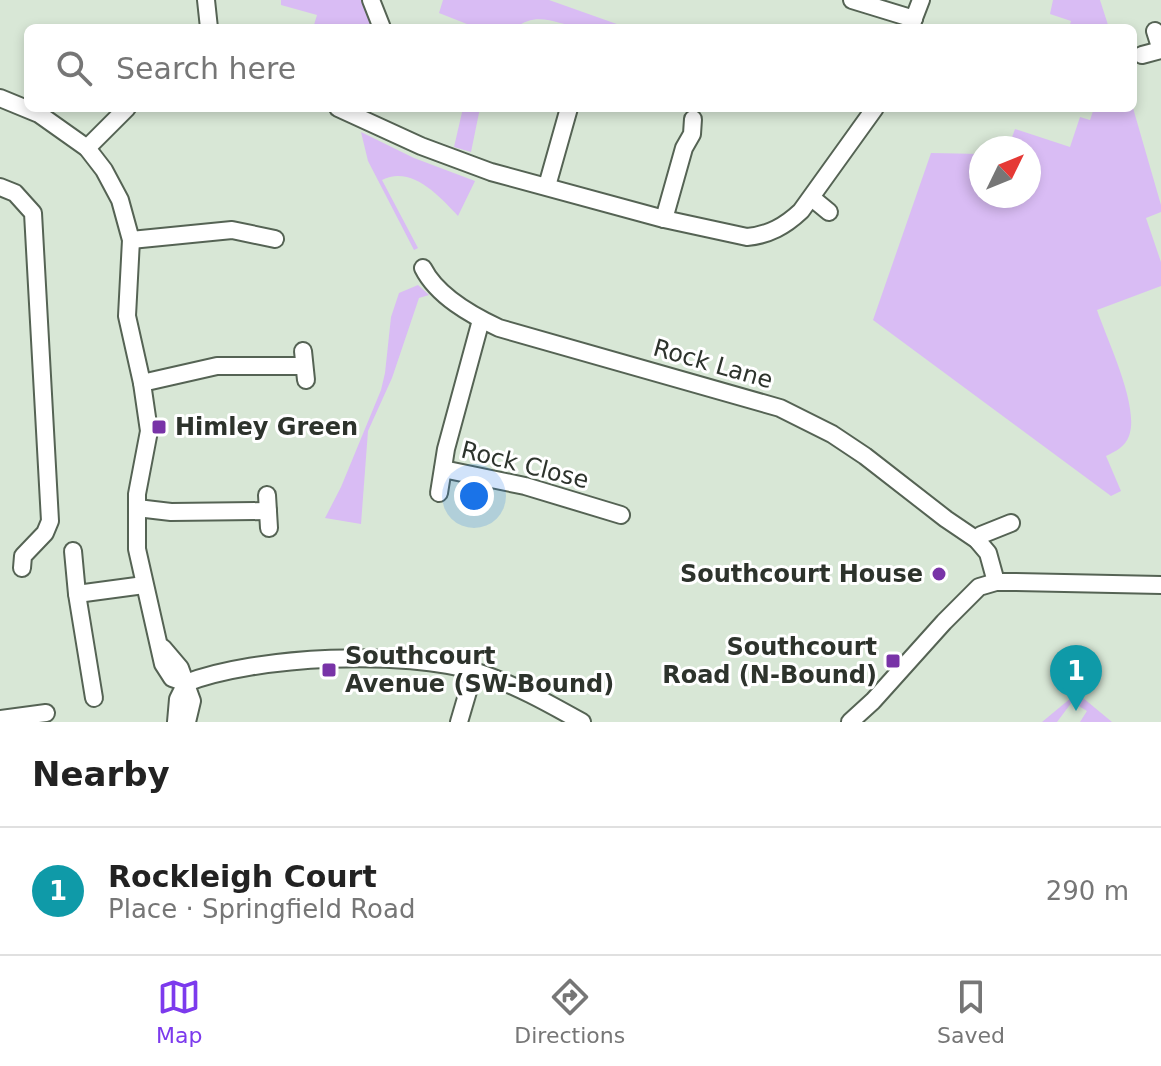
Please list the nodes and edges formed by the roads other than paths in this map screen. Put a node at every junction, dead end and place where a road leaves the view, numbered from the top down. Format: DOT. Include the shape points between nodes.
graph roads {
  1 [pos="206,0"];
  2 [pos="371,0"];
  3 [pos="852,0"];
  4 [pos="921,0"];
  5 [pos="912,23"];
  6 [pos="209,24"];
  7 [pos="380,24"];
  8 [pos="1155,31"];
  9 [pos="1161,50"];
  10 [pos="1142,55"];
  11 [pos="0,98"];
  12 [pos="24,108"];
  13 [pos="34,112"];
  14 [pos="123,112"];
  15 [pos="568,112"];
  16 [pos="872,112"];
  17 [pos="372,115"];
  18 [pos="693,119"];
  19 [pos="87,148"];
  20 [pos="547,186"];
  21 [pos="0,187"];
  22 [pos="812,198"];
  23 [pos="829,212"];
  24 [pos="664,219"];
  25 [pos="269,234"];
  26 [pos="131,240"];
  27 [pos="423,268"];
  28 [pos="481,320"];
  29 [pos="304,366"];
  30 [pos="142,383"];
  31 [pos="443,469"];
  32 [pos="48,489"];
  33 [pos="31,491"];
  34 [pos="439,493"];
  35 [pos="137,508"];
  36 [pos="621,515"];
  37 [pos="1011,523"];
  38 [pos="269,528"];
  39 [pos="977,540"];
  40 [pos="73,551"];
  41 [pos="22,568"];
  42 [pos="996,582"];
  43 [pos="144,585"];
  44 [pos="1161,585"];
  45 [pos="77,594"];
  46 [pos="474,671"];
  47 [pos="186,683"];
  48 [pos="94,698"];
  49 [pos="46,713"];
  50 [pos="11,719"];
  51 [pos="176,722"];
  52 [pos="187,722"];
  53 [pos="459,722"];
  54 [pos="582,722"];
  55 [pos="850,722"];
  1 -- 6 [label="street"];
  2 -- 7 [label="street"];
  3 -- 5 [label="street"];
  4 -- 5 [label="street"];
  8 -- 9 [label="street"];
  9 -- 10 [label="street"];
  11 -- 12 [label="street"];
  13 -- 19 [label="street"];
  14 -- 19 [label="street"];
  15 -- 20 [label="street"];
  16 -- 22 [label="street"];
  17 -- 20 [label="street" via="421,146"];
  18 -- 24 [label="street"];
  19 -- 26 [label="street" via="120,200"];
  20 -- 24 [label="street"];
  21 -- 32 [label="street" via="15,193 33,213"];
  22 -- 23 [label="street"];
  22 -- 24 [label="street" via="787,224 761,236 726,235"];
  25 -- 26 [label="street" via="215,230"];
  26 -- 30 [label="street" via="127,316"];
  27 -- 28 [label="street, Rock Lane" via="432,282"];
  28 -- 31 [label="street, Rock Close"];
  28 -- 39 [label="street, Rock Lane" via="780,408 832,434"];
  29 -- 30 [label="street" via="217,366"];
  30 -- 35 [label="street" via="149,431"];
  31 -- 34 [label="street, Rock Close"];
  31 -- 36 [label="street, Rock Close" via="525,486 592,514"];
  32 -- 33 [label="street"];
  32 -- 41 [label="street" via="50,521 23,556"];
  35 -- 38 [label="street" via="171,512 267,503"];
  35 -- 43 [label="street"];
  37 -- 39 [label="street"];
  39 -- 42 [label="street, Rock Lane" via="988,553"];
  40 -- 45 [label="street"];
  42 -- 44 [label="street"];
  42 -- 55 [label="street" via="979,587 961,604"];
  43 -- 45 [label="street"];
  43 -- 47 [label="street" via="159,644"];
  45 -- 48 [label="street"];
  46 -- 47 [label="street" via="405,660 324,659 223,671"];
  46 -- 53 [label="street"];
  46 -- 54 [label="street"];
  47 -- 51 [label="street"];
  47 -- 52 [label="street" via="192,701"];
  49 -- 50 [label="street"];
}
